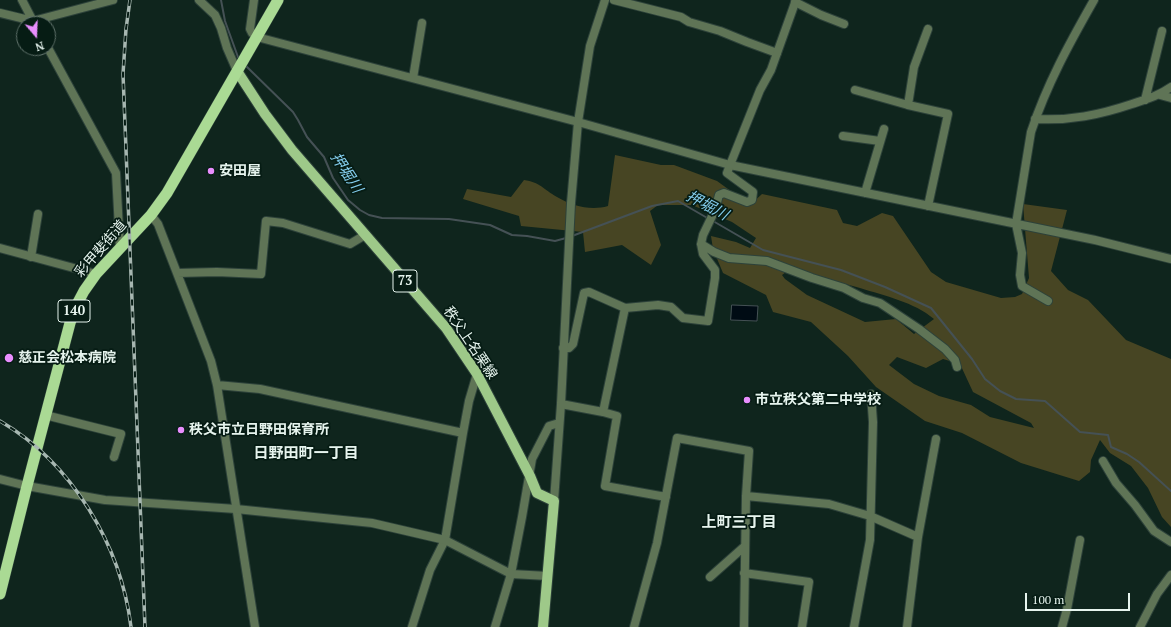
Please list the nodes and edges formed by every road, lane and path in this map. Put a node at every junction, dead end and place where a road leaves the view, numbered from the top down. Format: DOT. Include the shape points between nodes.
graph roads {
  1 [pos="22,0"];
  2 [pos="113,0"];
  3 [pos="199,0"];
  4 [pos="254,0"];
  5 [pos="278,0"];
  6 [pos="605,0"];
  7 [pos="614,0"];
  8 [pos="1094,0"];
  9 [pos="795,1"];
  10 [pos="0,13"];
  11 [pos="31,16"];
  12 [pos="56,16"];
  13 [pos="16,17"];
  14 [pos="422,23"];
  15 [pos="844,24"];
  16 [pos="928,29"];
  17 [pos="1162,31"];
  18 [pos="254,42"];
  19 [pos="777,53"];
  20 [pos="52,56"];
  21 [pos="239,68"];
  22 [pos="413,78"];
  23 [pos="1171,87"];
  24 [pos="855,90"];
  25 [pos="1160,95"];
  26 [pos="1171,98"];
  27 [pos="1145,100"];
  28 [pos="908,105"];
  29 [pos="1035,119"];
  30 [pos="578,122"];
  31 [pos="884,129"];
  32 [pos="843,136"];
  33 [pos="880,141"];
  34 [pos="730,165"];
  35 [pos="865,193"];
  36 [pos="928,206"];
  37 [pos="38,214"];
  38 [pos="151,215"];
  39 [pos="1016,224"];
  40 [pos="365,235"];
  41 [pos="701,244"];
  42 [pos="0,248"];
  43 [pos="120,248"];
  44 [pos="31,257"];
  45 [pos="1171,259"];
  46 [pos="177,273"];
  47 [pos="96,274"];
  48 [pos="1048,301"];
  49 [pos="625,308"];
  50 [pos="564,348"];
  51 [pos="957,368"];
  52 [pos="477,374"];
  53 [pos="217,385"];
  54 [pos="871,394"];
  55 [pos="561,404"];
  56 [pos="603,412"];
  57 [pos="46,416"];
  58 [pos="559,423"];
  59 [pos="463,433"];
  60 [pos="936,439"];
  61 [pos="114,457"];
  62 [pos="1103,461"];
  63 [pos="530,476"];
  64 [pos="0,479"];
  65 [pos="27,486"];
  66 [pos="746,496"];
  67 [pos="666,498"];
  68 [pos="554,501"];
  69 [pos="236,509"];
  70 [pos="870,516"];
  71 [pos="918,537"];
  72 [pos="445,540"];
  73 [pos="1080,540"];
  74 [pos="1171,542"];
  75 [pos="745,546"];
  76 [pos="744,573"];
  77 [pos="511,574"];
  78 [pos="1171,575"];
  79 [pos="548,576"];
  80 [pos="710,577"];
  81 [pos="0,594"];
  82 [pos="255,627"];
  83 [pos="412,627"];
  84 [pos="495,627"];
  85 [pos="543,627"];
  86 [pos="634,627"];
  87 [pos="744,627"];
  88 [pos="802,627"];
  89 [pos="854,627"];
  90 [pos="907,627"];
  91 [pos="1062,627"];
  92 [pos="1140,627"];
  1 -- 11 [label="street"];
  2 -- 12 [label="street"];
  3 -- 21 [label="street" via="215,15 226,48"];
  4 -- 18 [label="street" via="250,29"];
  5 -- 18 [label="highway, 彩甲斐街道 / 140"];
  6 -- 30 [label="street" via="590,46"];
  7 -- 19 [label="street" via="681,17"];
  8 -- 29 [label="street" via="1047,87"];
  9 -- 15 [label="street"];
  9 -- 19 [label="street"];
  10 -- 13 [label="street"];
  14 -- 22 [label="street"];
  16 -- 28 [label="street" via="914,67"];
  17 -- 27 [label="street"];
  18 -- 21 [label="highway, 彩甲斐街道 / 140"];
  18 -- 22 [label="street" via="339,58"];
  19 -- 34 [label="street"];
  20 -- 43 [label="street" via="116,173"];
  21 -- 38 [label="highway, 彩甲斐街道 / 140" via="167,193"];
  21 -- 40 [label="main road, 秩父上名栗線 / 73" via="265,114 292,150"];
  22 -- 30 [label="street"];
  23 -- 25 [label="street"];
  24 -- 28 [label="street"];
  25 -- 26 [label="street"];
  25 -- 27 [label="street"];
  27 -- 29 [label="street" via="1088,117"];
  28 -- 36 [label="street" via="948,114"];
  29 -- 39 [label="street"];
  30 -- 34 [label="street"];
  30 -- 50 [label="street"];
  31 -- 33 [label="street"];
  32 -- 33 [label="street"];
  33 -- 35 [label="street"];
  34 -- 35 [label="street"];
  34 -- 41 [label="street" via="727,174 753,192 752,200 747,202 724,193 719,195"];
  35 -- 36 [label="street"];
  36 -- 39 [label="street"];
  37 -- 44 [label="street"];
  38 -- 43 [label="highway, 彩甲斐街道 / 140"];
  38 -- 46 [label="street" via="158,224"];
  39 -- 45 [label="street"];
  39 -- 48 [label="street" via="1022,253 1022,286"];
  40 -- 46 [label="street" via="350,244 283,223 266,221 261,274"];
  40 -- 52 [label="main road, 秩父上名栗線 / 73" via="446,328"];
  41 -- 49 [label="street" via="703,254 715,270 708,321 683,318 671,307 658,305"];
  41 -- 51 [label="street" via="729,258 767,261 880,303 945,349 955,360"];
  42 -- 44 [label="street"];
  43 -- 47 [label="highway, 彩甲斐街道 / 140"];
  44 -- 47 [label="street"];
  46 -- 53 [label="street" via="211,361"];
  47 -- 57 [label="highway, 彩甲斐街道 / 140" via="75,308"];
  49 -- 50 [label="street" via="589,292 584,293 573,344 569,348"];
  49 -- 56 [label="street"];
  50 -- 55 [label="street"];
  52 -- 59 [label="street"];
  52 -- 63 [label="main road, 秩父上名栗線 / 73"];
  53 -- 59 [label="street" via="260,389"];
  53 -- 69 [label="street"];
  54 -- 70 [label="street" via="873,422"];
  55 -- 56 [label="street"];
  55 -- 58 [label="street"];
  56 -- 67 [label="street" via="617,416 605,486"];
  57 -- 61 [label="street" via="121,434"];
  57 -- 65 [label="highway, 彩甲斐街道 / 140"];
  58 -- 63 [label="street" via="549,426 532,459"];
  58 -- 68 [label="street"];
  59 -- 72 [label="street"];
  60 -- 71 [label="street"];
  62 -- 74 [label="street" via="1116,483 1154,531"];
  63 -- 68 [label="main road, 秩父上名栗線 / 73" via="537,493"];
  63 -- 77 [label="street"];
  64 -- 65 [label="street"];
  65 -- 69 [label="street" via="105,500"];
  65 -- 81 [label="highway, 彩甲斐街道 / 140"];
  66 -- 67 [label="street" via="749,451 677,438"];
  66 -- 70 [label="street" via="829,504"];
  66 -- 75 [label="street"];
  67 -- 86 [label="street" via="657,543"];
  68 -- 79 [label="main road"];
  69 -- 72 [label="street" via="372,523"];
  69 -- 82 [label="street"];
  70 -- 71 [label="street"];
  70 -- 89 [label="street" via="870,540"];
  71 -- 90 [label="street"];
  72 -- 77 [label="street"];
  72 -- 83 [label="street" via="430,570"];
  73 -- 91 [label="street"];
  75 -- 76 [label="street"];
  75 -- 80 [label="street"];
  76 -- 87 [label="street"];
  76 -- 88 [label="street" via="809,582"];
  77 -- 79 [label="street"];
  77 -- 84 [label="street"];
  78 -- 92 [label="street" via="1157,594"];
  79 -- 85 [label="main road"];
}
